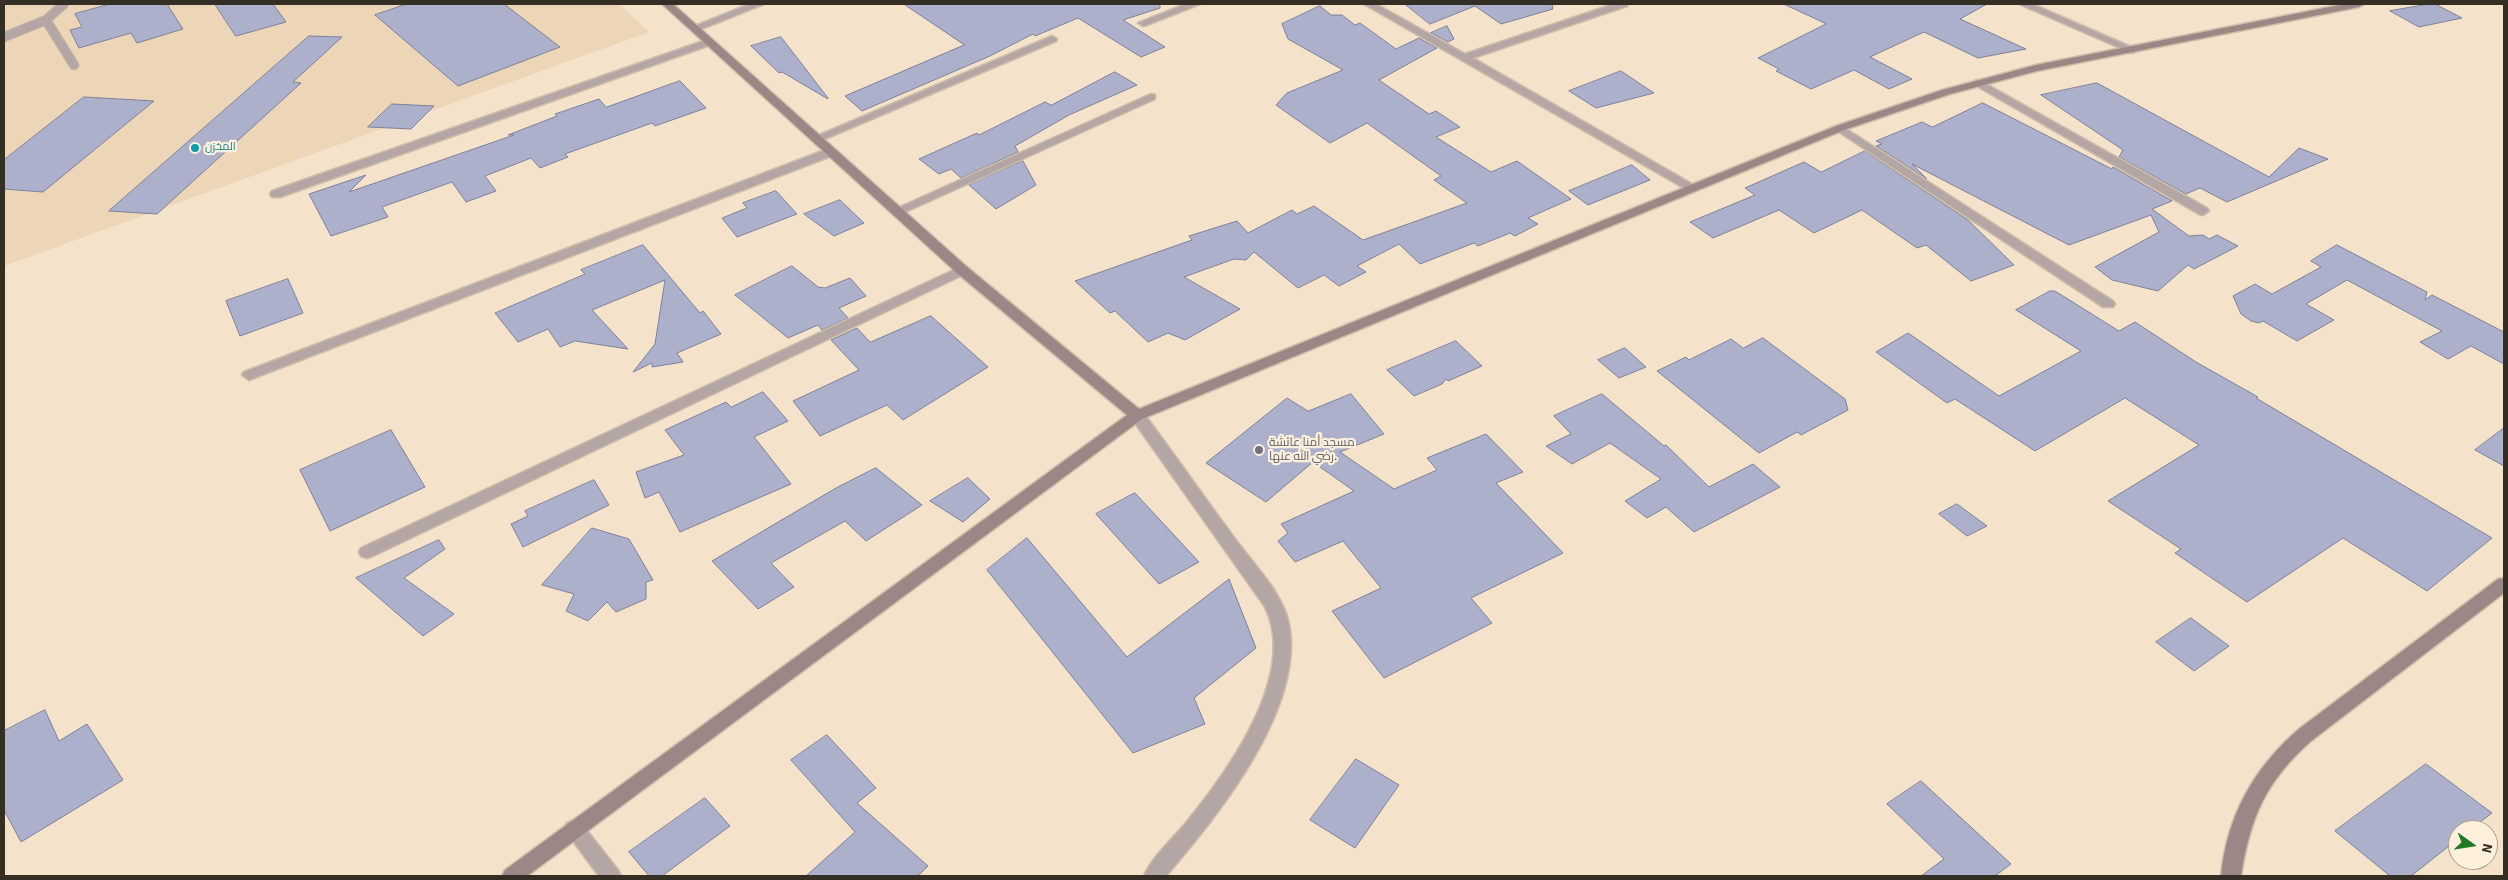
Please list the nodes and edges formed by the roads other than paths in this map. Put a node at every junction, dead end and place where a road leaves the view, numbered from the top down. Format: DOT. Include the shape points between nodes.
graph roads {
  1 [pos="64,4"];
  2 [pos="667,4"];
  3 [pos="759,4"];
  4 [pos="1195,4"];
  5 [pos="1369,4"];
  6 [pos="1623,4"];
  7 [pos="2024,4"];
  8 [pos="2359,4"];
  9 [pos="46,20"];
  10 [pos="1143,23"];
  11 [pos="695,28"];
  12 [pos="4,37"];
  13 [pos="1052,39"];
  14 [pos="709,42"];
  15 [pos="2133,50"];
  16 [pos="1463,58"];
  17 [pos="74,65"];
  18 [pos="1979,83"];
  19 [pos="1151,97"];
  20 [pos="1840,128"];
  21 [pos="816,140"];
  22 [pos="830,152"];
  23 [pos="1693,188"];
  24 [pos="276,194"];
  25 [pos="896,211"];
  26 [pos="2203,211"];
  27 [pos="962,270"];
  28 [pos="2108,304"];
  29 [pos="249,375"];
  30 [pos="1137,415"];
  31 [pos="367,552"];
  32 [pos="2504,584"];
  33 [pos="574,830"];
  34 [pos="512,876"];
  35 [pos="611,876"];
  36 [pos="1154,876"];
  37 [pos="2231,876"];
  1 -- 9 [label="lane"];
  2 -- 11 [label="main road"];
  3 -- 11 [label="street"];
  4 -- 10 [label="street"];
  5 -- 16 [label="street"];
  6 -- 16 [label="street"];
  7 -- 15 [label="street"];
  8 -- 15 [label="main road"];
  9 -- 12 [label="lane"];
  9 -- 17 [label="lane"];
  11 -- 14 [label="main road"];
  13 -- 21 [label="street"];
  14 -- 21 [label="main road"];
  14 -- 24 [label="street"];
  15 -- 18 [label="main road" via="2069,61"];
  16 -- 23 [label="street"];
  18 -- 20 [label="main road"];
  18 -- 26 [label="street"];
  19 -- 25 [label="street"];
  20 -- 23 [label="main road"];
  20 -- 28 [label="street"];
  21 -- 22 [label="main road"];
  22 -- 25 [label="main road"];
  22 -- 29 [label="street"];
  23 -- 30 [label="main road"];
  25 -- 27 [label="main road"];
  27 -- 30 [label="main road"];
  27 -- 31 [label="street"];
  30 -- 33 [label="main road"];
  30 -- 36 [label="street" via="1262,588 1279,621 1283,640 1271,700 1251,745 1222,793"];
  32 -- 37 [label="main road" via="2305,735 2278,760 2256,792 2240,833"];
  33 -- 34 [label="main road"];
  33 -- 35 [label="street"];
}
